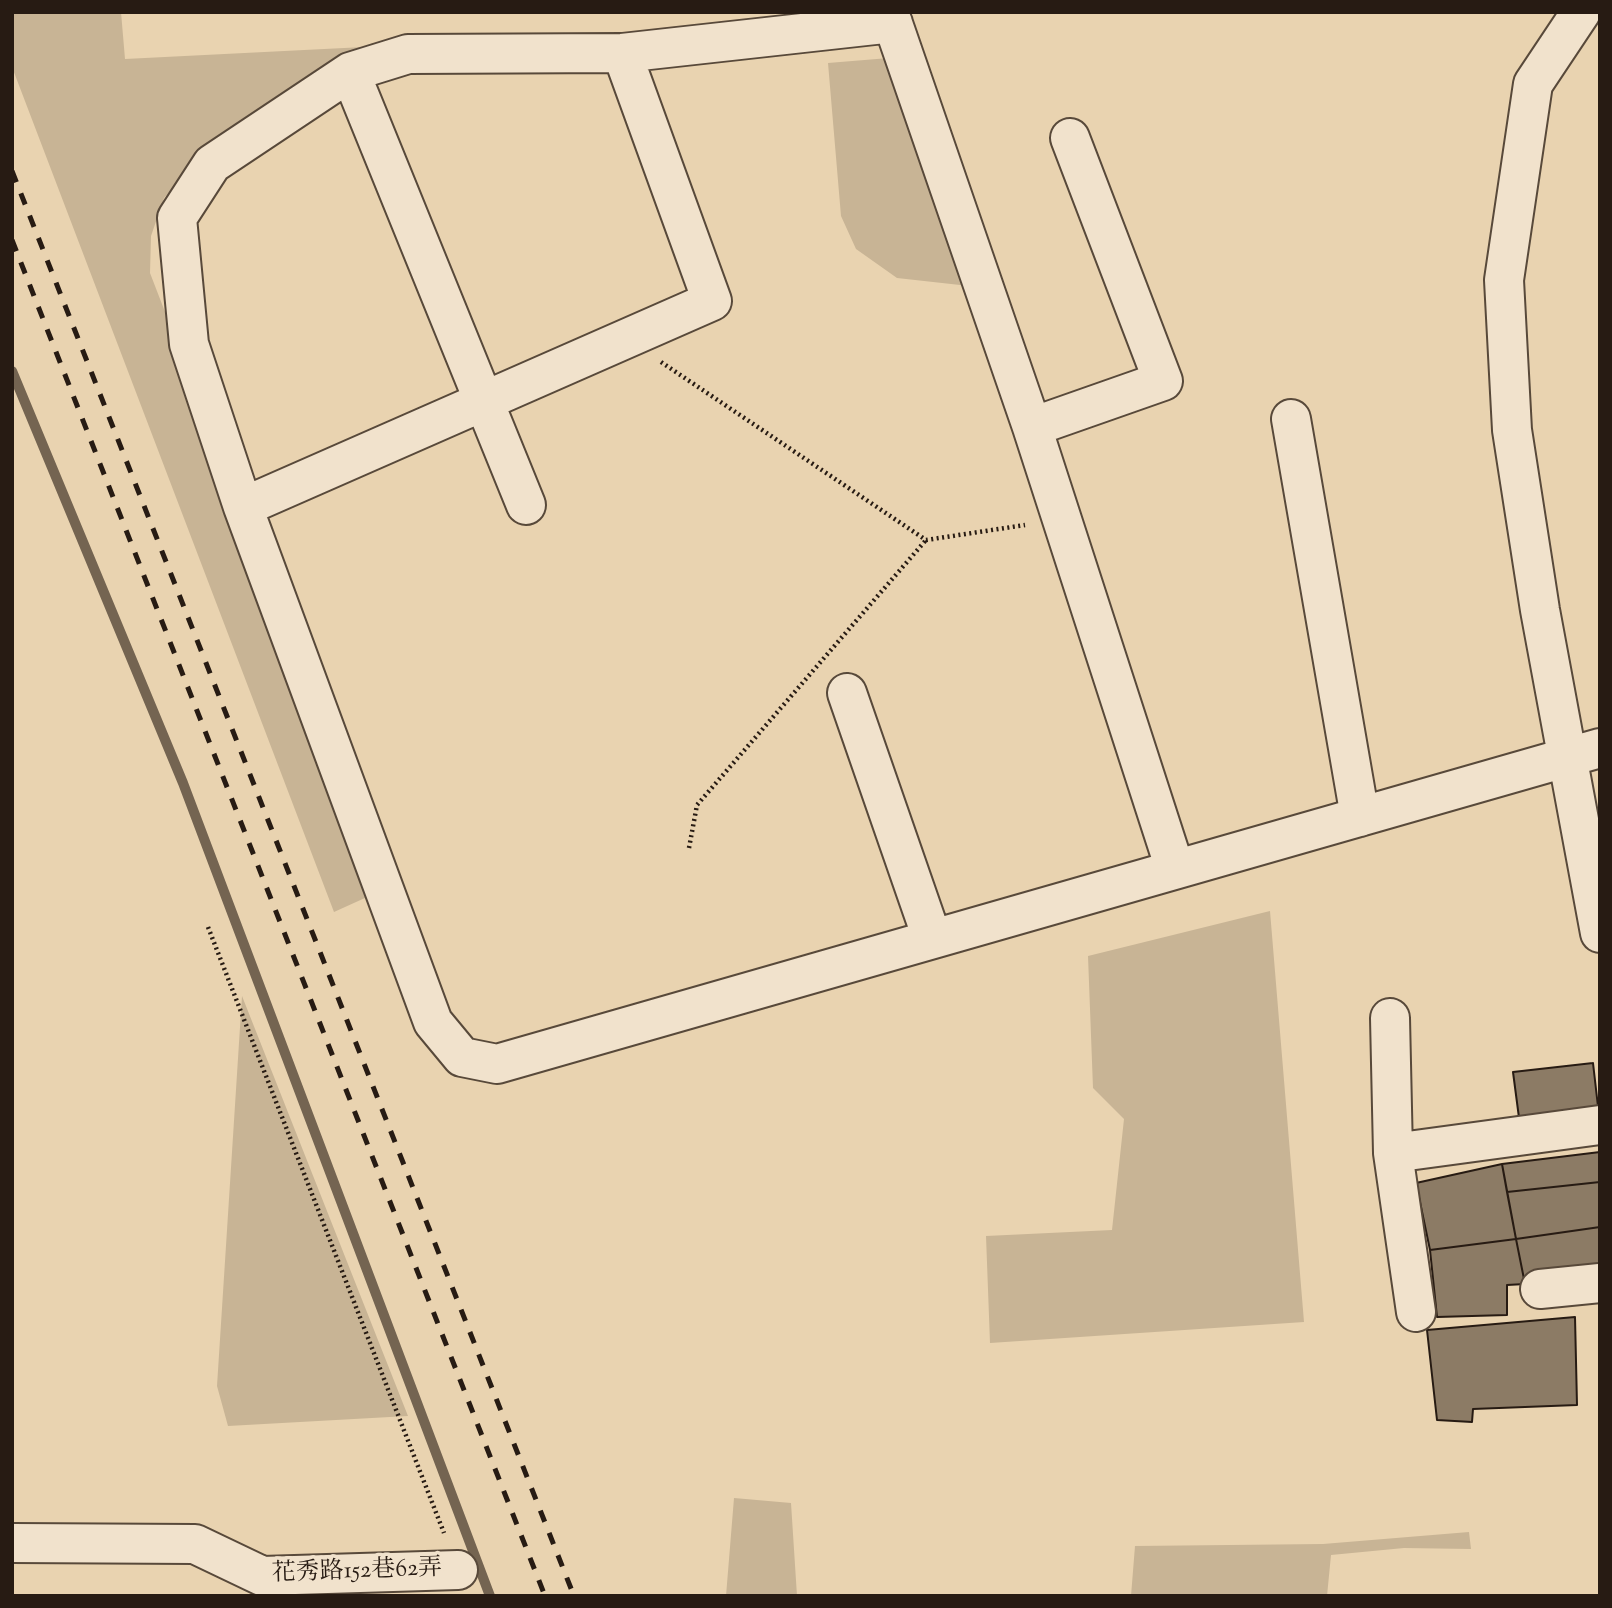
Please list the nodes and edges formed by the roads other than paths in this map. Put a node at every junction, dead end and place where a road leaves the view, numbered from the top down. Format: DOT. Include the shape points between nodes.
graph roads {
  1 [pos="1581,12"];
  2 [pos="891,18"];
  3 [pos="622,53"];
  4 [pos="350,72"];
  5 [pos="1070,138"];
  6 [pos="484,401"];
  7 [pos="1291,419"];
  8 [pos="1032,427"];
  9 [pos="526,505"];
  10 [pos="243,507"];
  11 [pos="847,693"];
  12 [pos="1585,753"];
  13 [pos="1360,817"];
  14 [pos="1175,869"];
  15 [pos="1600,933"];
  16 [pos="932,939"];
  17 [pos="1390,1018"];
  18 [pos="1600,1125"];
  19 [pos="1393,1153"];
  20 [pos="1600,1283"];
  21 [pos="1540,1289"];
  22 [pos="1416,1312"];
  23 [pos="12,1543"];
  24 [pos="458,1570"];
  1 -- 12 [label="street" via="1533,85 1504,279 1512,430 1540,610"];
  2 -- 3 [label="street"];
  2 -- 8 [label="street"];
  3 -- 4 [label="street" via="408,54"];
  3 -- 6 [label="street" via="712,301"];
  4 -- 6 [label="street"];
  4 -- 10 [label="street" via="212,164 177,218 189,344"];
  5 -- 8 [label="street" via="1163,380"];
  6 -- 9 [label="street"];
  6 -- 10 [label="street"];
  7 -- 13 [label="street"];
  8 -- 14 [label="street"];
  10 -- 16 [label="street" via="433,1022 462,1057 497,1064"];
  11 -- 16 [label="street"];
  12 -- 13 [label="street"];
  12 -- 15 [label="street"];
  13 -- 14 [label="street"];
  14 -- 16 [label="street"];
  17 -- 19 [label="street"];
  18 -- 19 [label="street"];
  19 -- 22 [label="street"];
  20 -- 21 [label="street"];
  23 -- 24 [label="street, 花秀路152巷62弄" via="195,1544 262,1576"];
}
